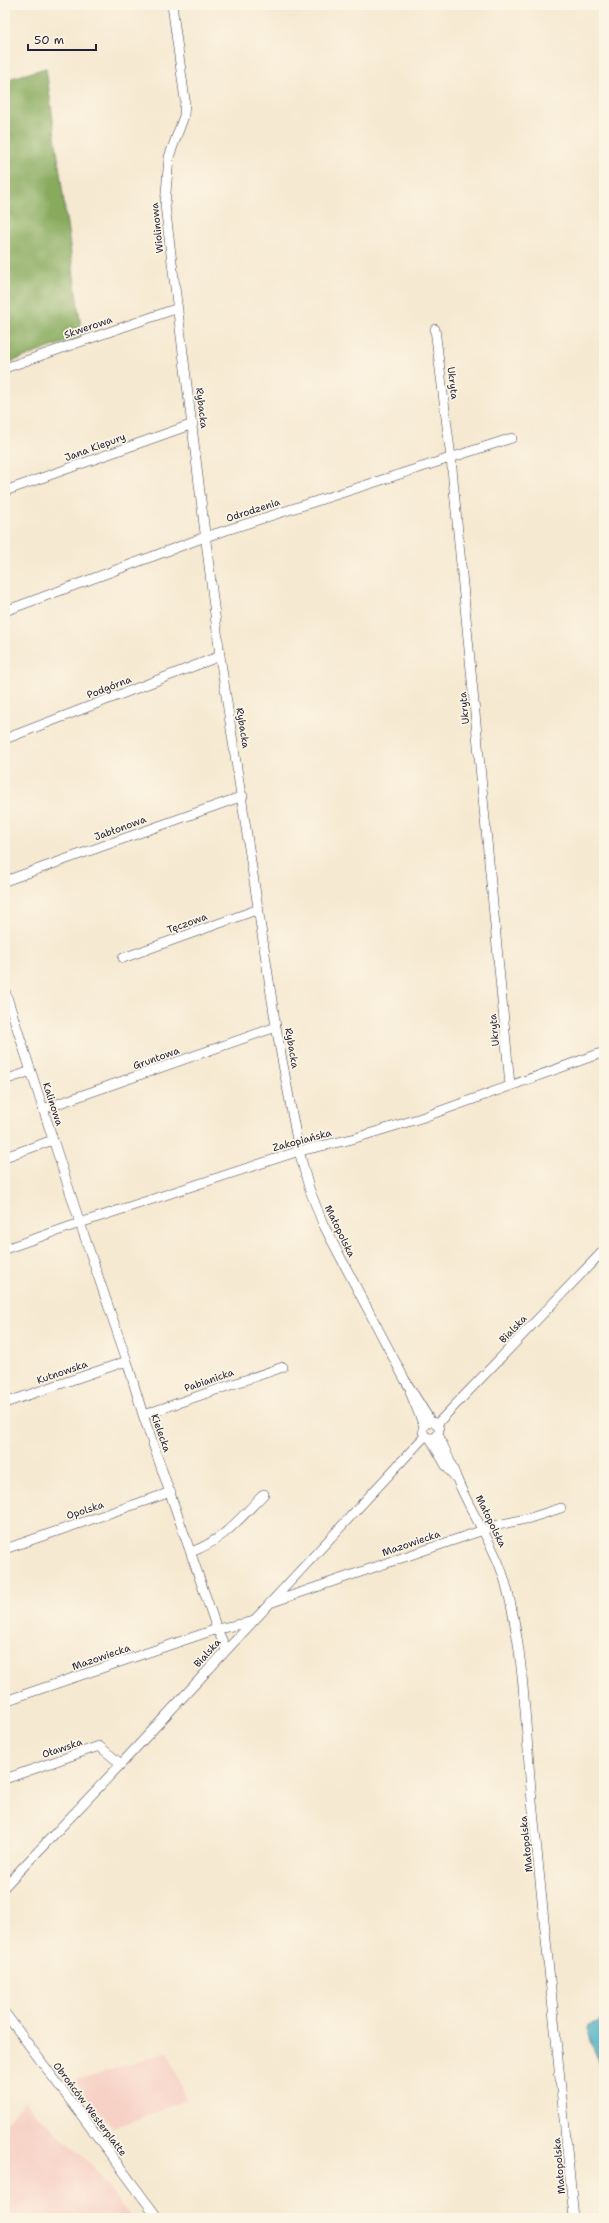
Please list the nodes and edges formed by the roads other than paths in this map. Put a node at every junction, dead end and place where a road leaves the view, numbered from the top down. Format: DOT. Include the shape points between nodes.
graph roads {
  1 [pos="172,5"];
  2 [pos="178,308"];
  3 [pos="435,329"];
  4 [pos="5,368"];
  5 [pos="193,424"];
  6 [pos="512,438"];
  7 [pos="451,458"];
  8 [pos="5,491"];
  9 [pos="204,537"];
  10 [pos="5,611"];
  11 [pos="220,656"];
  12 [pos="5,739"];
  13 [pos="243,796"];
  14 [pos="5,882"];
  15 [pos="260,909"];
  16 [pos="123,958"];
  17 [pos="6,997"];
  18 [pos="276,1027"];
  19 [pos="604,1052"];
  20 [pos="31,1071"];
  21 [pos="5,1080"];
  22 [pos="510,1085"];
  23 [pos="43,1110"];
  24 [pos="53,1140"];
  25 [pos="299,1151"];
  26 [pos="5,1157"];
  27 [pos="80,1223"];
  28 [pos="5,1249"];
  29 [pos="604,1250"];
  30 [pos="127,1361"];
  31 [pos="283,1367"];
  32 [pos="5,1403"];
  33 [pos="143,1415"];
  34 [pos="431,1430"];
  35 [pos="171,1492"];
  36 [pos="264,1494"];
  37 [pos="561,1508"];
  38 [pos="484,1530"];
  39 [pos="5,1549"];
  40 [pos="191,1552"];
  41 [pos="268,1603"];
  42 [pos="251,1622"];
  43 [pos="217,1629"];
  44 [pos="226,1649"];
  45 [pos="5,1702"];
  46 [pos="121,1764"];
  47 [pos="5,1779"];
  48 [pos="5,1886"];
  49 [pos="5,2013"];
  50 [pos="158,2218"];
  51 [pos="574,2218"];
  1 -- 2 [label="street, Wiolinowa" via="185,100 184,116 169,157 164,205"];
  2 -- 4 [label="street, Skwerowa"];
  2 -- 5 [label="street, Rybacka"];
  3 -- 7 [label="street, Ukryta"];
  5 -- 8 [label="street, Jana Kiepury"];
  5 -- 9 [label="street, Rybacka"];
  6 -- 7 [label="street, Odrodzenia"];
  7 -- 9 [label="street, Odrodzenia"];
  7 -- 22 [label="street, Ukryta"];
  9 -- 10 [label="street, Odrodzenia"];
  9 -- 11 [label="street, Rybacka"];
  11 -- 12 [label="street, Podgórna"];
  11 -- 13 [label="street, Rybacka"];
  13 -- 14 [label="street, Jabłonowa"];
  13 -- 15 [label="street, Rybacka"];
  15 -- 16 [label="street, Tęczowa"];
  15 -- 18 [label="street, Rybacka"];
  17 -- 20 [label="street, Kalinowa"];
  18 -- 23 [label="street, Gruntowa"];
  18 -- 25 [label="street, Rybacka"];
  19 -- 22 [label="street, Zakopiańska"];
  20 -- 21 [label="street"];
  20 -- 23 [label="street, Kalinowa"];
  22 -- 25 [label="street, Zakopiańska" via="421,1118"];
  23 -- 24 [label="street, Kalinowa"];
  24 -- 26 [label="street"];
  24 -- 27 [label="street, Kalinowa"];
  25 -- 27 [label="street, Zakopiańska"];
  25 -- 34 [label="street, Małopolska" via="309,1188 323,1224"];
  27 -- 28 [label="street, Zakopiańska"];
  27 -- 30 [label="street, Kielecka"];
  29 -- 34 [label="street, Bialska"];
  30 -- 32 [label="street, Kutnowska"];
  30 -- 33 [label="street, Kielecka"];
  31 -- 33 [label="street, Pabianicka"];
  33 -- 35 [label="street, Kielecka"];
  34 -- 38 [label="street, Małopolska" via="448,1454 457,1479"];
  34 -- 41 [label="street, Bialska"];
  35 -- 39 [label="street, Opolska"];
  35 -- 40 [label="street, Kielecka"];
  36 -- 40 [label="street" via="222,1536 209,1545"];
  37 -- 38 [label="street, Mazowiecka"];
  38 -- 41 [label="street, Mazowiecka"];
  38 -- 51 [label="street, Małopolska" via="504,1578 519,1648"];
  40 -- 43 [label="street, Kielecka"];
  41 -- 42 [label="street, Bialska"];
  42 -- 43 [label="street, Mazowiecka"];
  42 -- 44 [label="street, Bialska"];
  43 -- 44 [label="street, Kielecka"];
  43 -- 45 [label="street, Mazowiecka"];
  44 -- 46 [label="street, Bialska"];
  46 -- 47 [label="street, Oławska" via="99,1746"];
  46 -- 48 [label="street, Bialska"];
  49 -- 50 [label="street, Obrońców Westerplatte"];
}
